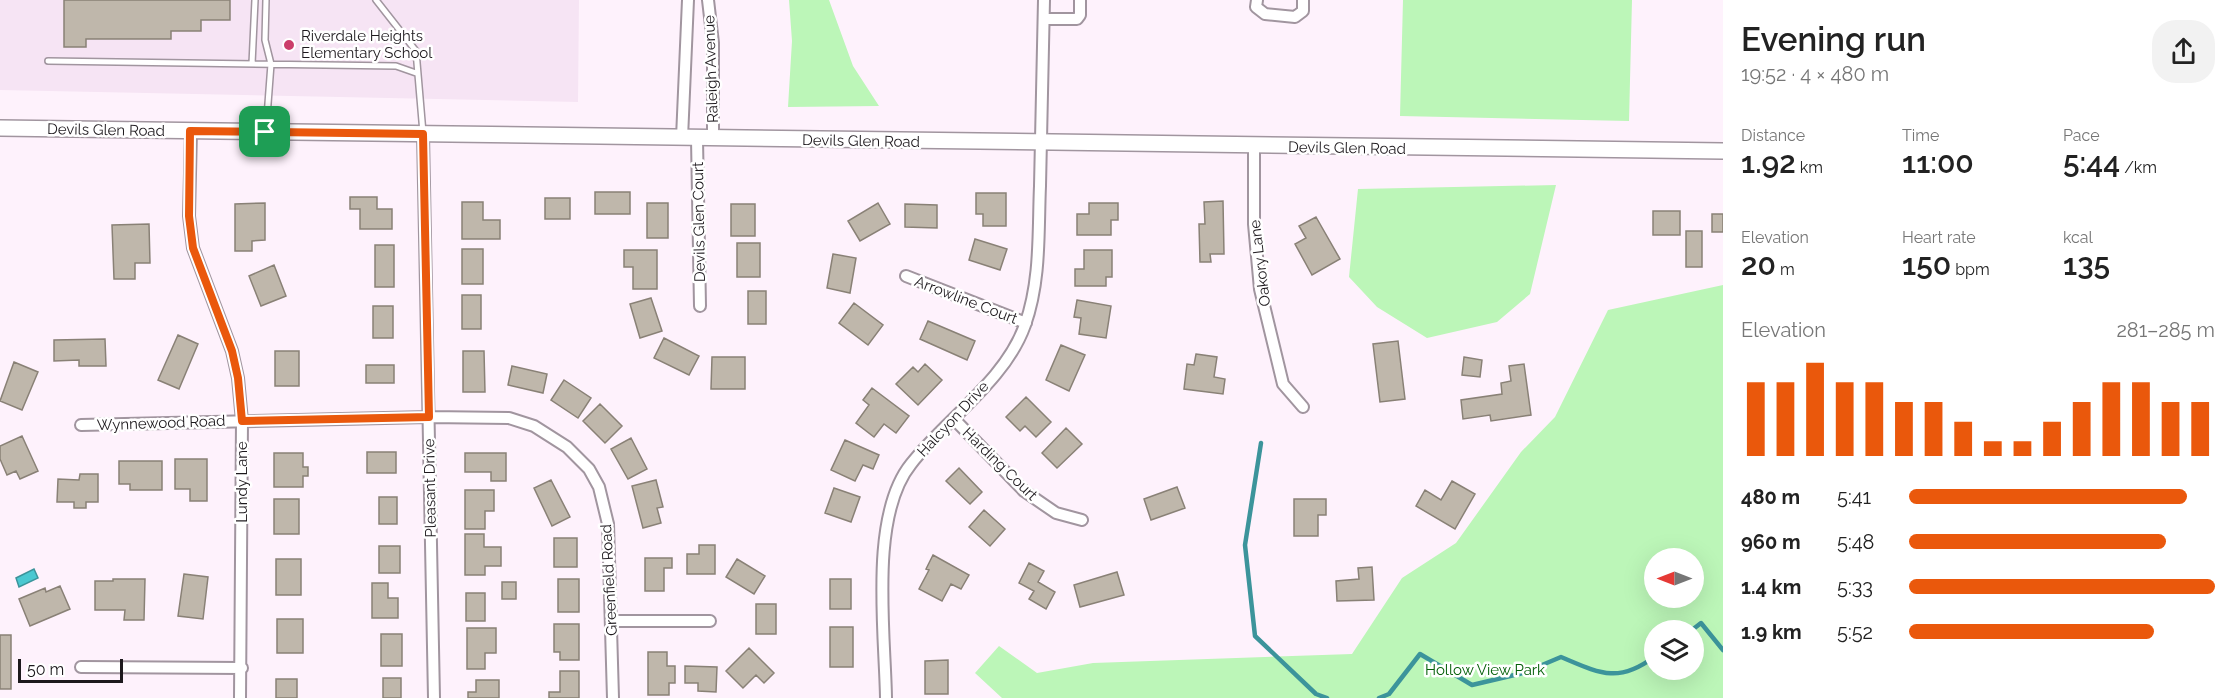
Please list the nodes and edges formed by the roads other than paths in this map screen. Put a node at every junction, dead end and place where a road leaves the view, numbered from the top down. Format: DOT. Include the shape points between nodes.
graph roads {
  1 [pos="255,0"];
  2 [pos="266,0"];
  3 [pos="376,0"];
  4 [pos="688,0"];
  5 [pos="708,0"];
  6 [pos="1044,0"];
  7 [pos="1080,0"];
  8 [pos="1257,0"];
  9 [pos="1303,0"];
  10 [pos="1044,19"];
  11 [pos="48,61"];
  12 [pos="252,64"];
  13 [pos="271,64"];
  14 [pos="416,73"];
  15 [pos="0,128"];
  16 [pos="190,131"];
  17 [pos="265,132"];
  18 [pos="423,134"];
  19 [pos="689,138"];
  20 [pos="714,139"];
  21 [pos="1041,144"];
  22 [pos="1254,147"];
  23 [pos="1723,151"];
  24 [pos="906,276"];
  25 [pos="700,306"];
  26 [pos="1026,323"];
  27 [pos="1303,407"];
  28 [pos="429,417"];
  29 [pos="954,418"];
  30 [pos="242,421"];
  31 [pos="81,425"];
  32 [pos="1082,520"];
  33 [pos="612,621"];
  34 [pos="710,621"];
  35 [pos="81,667"];
  36 [pos="242,668"];
  37 [pos="240,698"];
  38 [pos="434,698"];
  39 [pos="612,698"];
  40 [pos="886,698"];
  1 -- 12 [label="lane"];
  2 -- 13 [label="lane" via="265,40"];
  3 -- 14 [label="lane" via="416,51"];
  4 -- 19 [label="street, Raleigh Avenue"];
  5 -- 20 [label="street, Raleigh Avenue" via="713,43"];
  6 -- 10 [label="street, Halcyon Drive"];
  7 -- 10 [label="street" via="1077,19"];
  8 -- 9 [label="street" via="1256,7 1265,14 1295,17 1304,11"];
  10 -- 21 [label="street, Halcyon Drive"];
  11 -- 12 [label="lane"];
  12 -- 13 [label="lane"];
  13 -- 14 [label="lane" via="396,66"];
  13 -- 17 [label="lane"];
  14 -- 18 [label="lane"];
  15 -- 16 [label="main road, Devils Glen Road"];
  16 -- 17 [label="main road, Devils Glen Road"];
  16 -- 30 [label="street, Lundy Lane" via="189,216 193,248 232,351"];
  17 -- 18 [label="main road, Devils Glen Road"];
  18 -- 19 [label="main road, Devils Glen Road"];
  18 -- 28 [label="street, Pleasant Drive"];
  19 -- 20 [label="main road, Devils Glen Road"];
  19 -- 25 [label="street, Devils Glen Court"];
  20 -- 21 [label="main road, Devils Glen Road"];
  21 -- 22 [label="main road, Devils Glen Road"];
  21 -- 26 [label="street, Halcyon Drive" via="1037,278"];
  22 -- 23 [label="main road, Devils Glen Road"];
  22 -- 27 [label="street, Oakory Lane" via="1254,224 1260,289 1283,384"];
  24 -- 26 [label="street, Arrowline Court"];
  26 -- 29 [label="street, Halcyon Drive" via="1016,347"];
  28 -- 30 [label="street, Greenfield Road"];
  28 -- 33 [label="street, Greenfield Road" via="508,418 534,426 567,447 589,469 599,487 608,524"];
  28 -- 38 [label="street, Pleasant Drive"];
  29 -- 32 [label="street, Harding Court" via="1024,491 1056,513"];
  29 -- 40 [label="street, Halcyon Drive" via="911,464 897,485 888,513 883,545"];
  30 -- 31 [label="street, Wynnewood Road"];
  30 -- 36 [label="street, Lundy Lane"];
  33 -- 34 [label="street"];
  33 -- 39 [label="street, Greenfield Road"];
  35 -- 36 [label="street"];
  36 -- 37 [label="street, Lundy Lane"];
}
